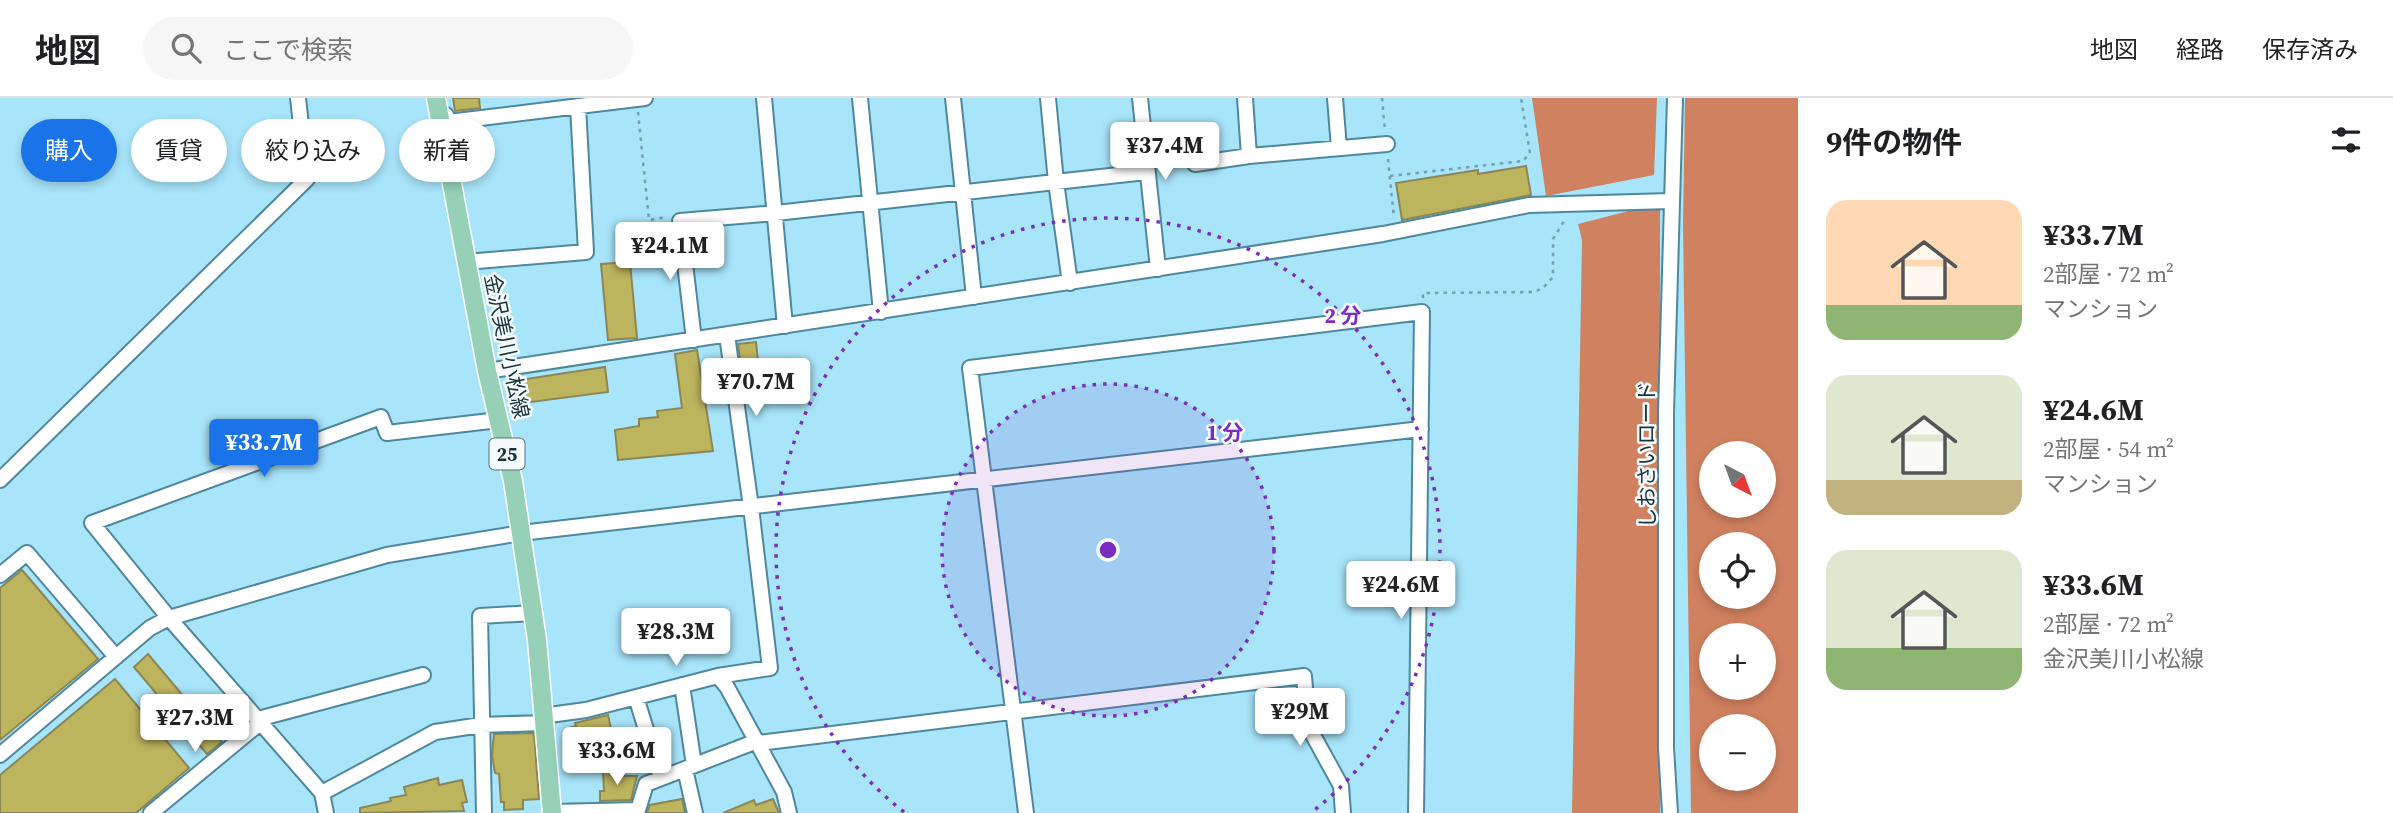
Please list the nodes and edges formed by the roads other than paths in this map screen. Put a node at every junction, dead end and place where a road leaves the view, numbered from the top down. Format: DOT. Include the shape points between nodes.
graph roads {
  1 [pos="298,98"];
  2 [pos="436,98"];
  3 [pos="764,98"];
  4 [pos="860,98"];
  5 [pos="953,98"];
  6 [pos="1048,98"];
  7 [pos="1140,98"];
  8 [pos="1245,98"];
  9 [pos="1335,98"];
  10 [pos="1675,98"];
  11 [pos="641,99"];
  12 [pos="578,106"];
  13 [pos="443,119"];
  14 [pos="1387,145"];
  15 [pos="1339,149"];
  16 [pos="1249,156"];
  17 [pos="1195,164"];
  18 [pos="1146,172"];
  19 [pos="453,182"];
  20 [pos="1056,182"];
  21 [pos="963,193"];
  22 [pos="1671,201"];
  23 [pos="869,203"];
  24 [pos="776,213"];
  25 [pos="466,262"];
  26 [pos="1158,269"];
  27 [pos="1070,283"];
  28 [pos="974,297"];
  29 [pos="881,312"];
  30 [pos="786,326"];
  31 [pos="727,335"];
  32 [pos="694,340"];
  33 [pos="487,370"];
  34 [pos="499,419"];
  35 [pos="1420,429"];
  36 [pos="0,480"];
  37 [pos="986,480"];
  38 [pos="751,507"];
  39 [pos="521,533"];
  40 [pos="0,575"];
  41 [pos="533,613"];
  42 [pos="169,618"];
  43 [pos="116,657"];
  44 [pos="423,675"];
  45 [pos="718,676"];
  46 [pos="681,685"];
  47 [pos="636,697"];
  48 [pos="1014,711"];
  49 [pos="542,720"];
  50 [pos="259,721"];
  51 [pos="481,725"];
  52 [pos="758,742"];
  53 [pos="0,755"];
  54 [pos="690,767"];
  55 [pos="661,778"];
  56 [pos="323,793"];
  57 [pos="552,812"];
  58 [pos="152,813"];
  59 [pos="326,813"];
  60 [pos="484,813"];
  61 [pos="695,813"];
  62 [pos="789,813"];
  63 [pos="1026,813"];
  64 [pos="1343,813"];
  65 [pos="1416,813"];
  66 [pos="1670,813"];
  1 -- 36 [label="street" via="307,179"];
  2 -- 13 [label="main road, 金沢美川小松線 / 25"];
  3 -- 24 [label="street"];
  4 -- 23 [label="street"];
  5 -- 21 [label="street"];
  6 -- 20 [label="street"];
  7 -- 18 [label="street"];
  8 -- 16 [label="street"];
  9 -- 15 [label="street"];
  10 -- 22 [label="street, しおさいロード"];
  11 -- 12 [label="street"];
  12 -- 13 [label="street"];
  12 -- 25 [label="street" via="586,252"];
  14 -- 15 [label="street"];
  15 -- 16 [label="street"];
  16 -- 17 [label="street"];
  18 -- 20 [label="street"];
  18 -- 26 [label="street"];
  19 -- 25 [label="main road, 金沢美川小松線 / 25"];
  20 -- 21 [label="street"];
  20 -- 27 [label="street"];
  21 -- 23 [label="street"];
  21 -- 28 [label="street"];
  22 -- 26 [label="street" via="1529,205 1395,232"];
  22 -- 66 [label="street, しおさいロード" via="1666,412"];
  23 -- 24 [label="street"];
  23 -- 29 [label="street"];
  24 -- 30 [label="street"];
  24 -- 32 [label="street" via="680,221"];
  25 -- 33 [label="main road, 金沢美川小松線 / 25"];
  26 -- 27 [label="street"];
  27 -- 28 [label="street"];
  28 -- 29 [label="street"];
  29 -- 30 [label="street"];
  30 -- 31 [label="street"];
  31 -- 32 [label="street"];
  31 -- 38 [label="street"];
  32 -- 33 [label="street"];
  33 -- 34 [label="main road, 金沢美川小松線 / 25"];
  34 -- 39 [label="main road, 金沢美川小松線 / 25"];
  34 -- 42 [label="street" via="387,433 381,417 92,523"];
  35 -- 37 [label="street"];
  35 -- 37 [label="street" via="1422,312 970,368"];
  35 -- 65 [label="street"];
  37 -- 38 [label="street"];
  37 -- 48 [label="street"];
  38 -- 39 [label="street"];
  38 -- 45 [label="street" via="770,668"];
  39 -- 41 [label="main road, 金沢美川小松線 / 25"];
  39 -- 42 [label="street" via="387,555"];
  40 -- 43 [label="street" via="27,553"];
  41 -- 49 [label="main road, 金沢美川小松線 / 25"];
  41 -- 51 [label="street" via="480,616"];
  42 -- 43 [label="street"];
  42 -- 50 [label="street"];
  43 -- 53 [label="street"];
  44 -- 50 [label="street"];
  45 -- 46 [label="street"];
  45 -- 52 [label="street"];
  46 -- 47 [label="street"];
  46 -- 54 [label="street"];
  47 -- 49 [label="street"];
  47 -- 55 [label="street"];
  48 -- 52 [label="street"];
  48 -- 63 [label="street"];
  48 -- 64 [label="street" via="1304,676 1308,726 1341,786"];
  49 -- 51 [label="street"];
  49 -- 57 [label="main road, 金沢美川小松線 / 25"];
  50 -- 56 [label="street"];
  50 -- 58 [label="street"];
  51 -- 56 [label="street" via="435,732"];
  51 -- 60 [label="street"];
  52 -- 54 [label="street"];
  52 -- 62 [label="street" via="784,792"];
  54 -- 55 [label="street"];
  54 -- 61 [label="street"];
  55 -- 57 [label="street" via="646,784 638,810"];
  56 -- 59 [label="street"];
}
